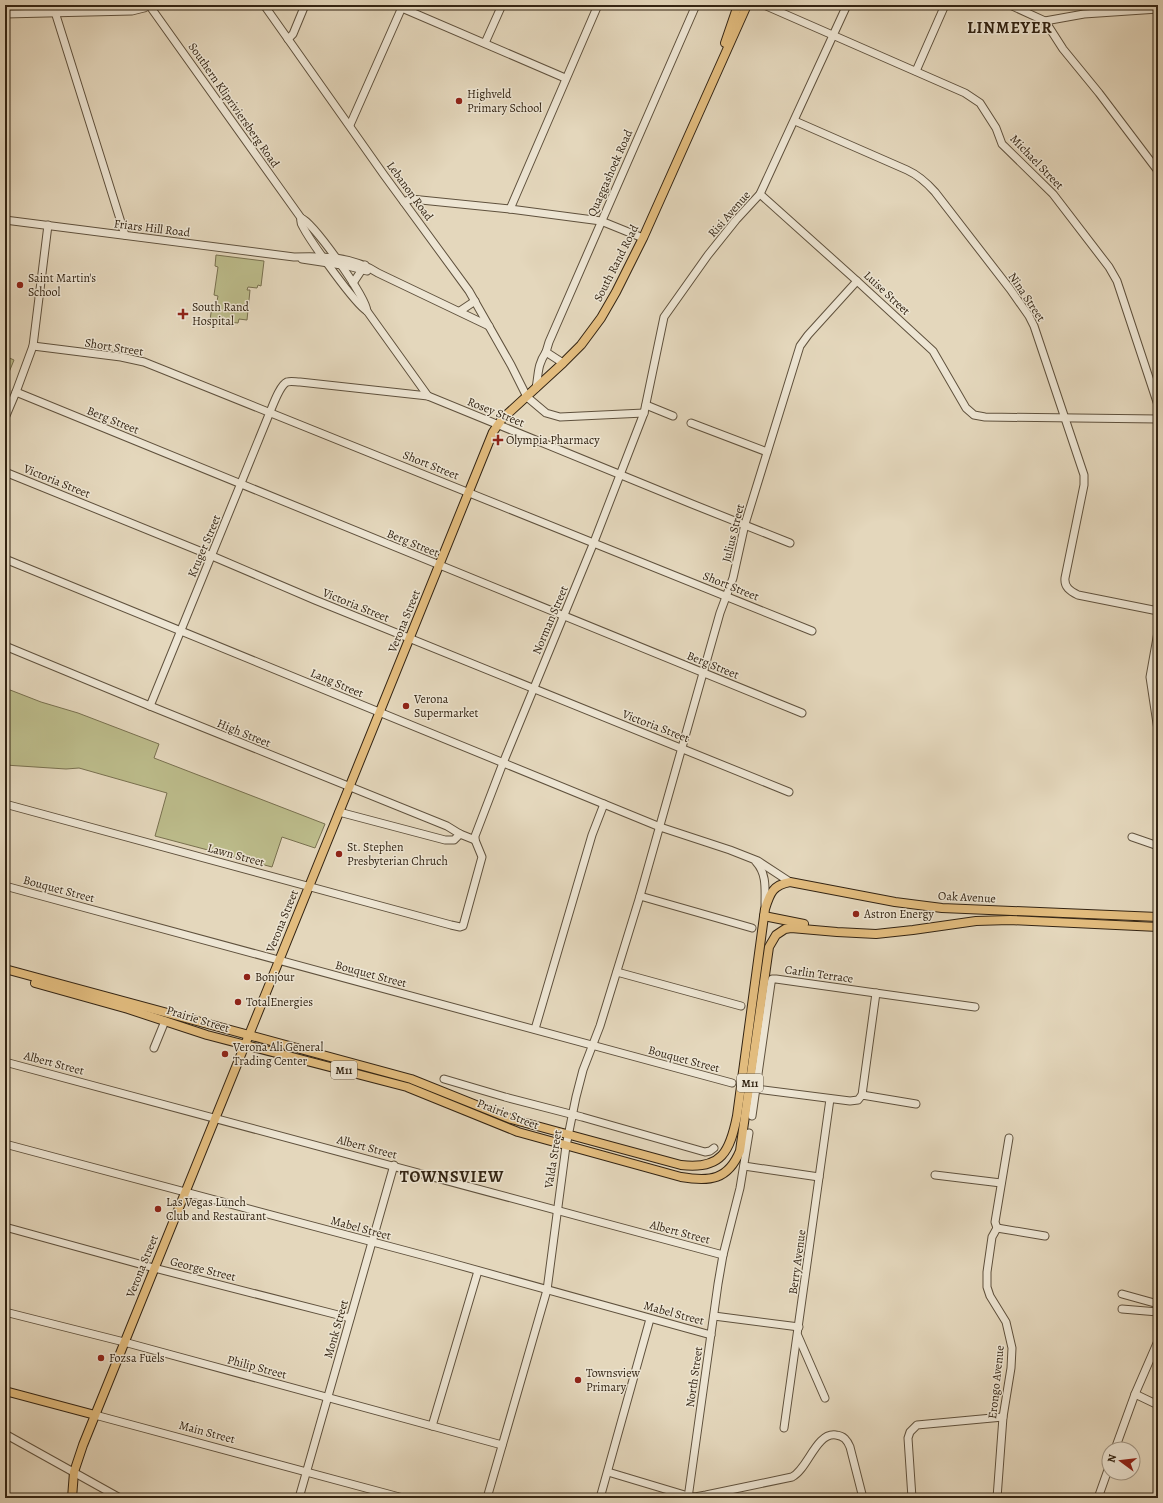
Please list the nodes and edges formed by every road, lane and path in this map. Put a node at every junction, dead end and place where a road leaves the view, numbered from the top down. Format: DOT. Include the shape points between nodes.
graph roads {
  1 [pos="35,5"];
  2 [pos="150,5"];
  3 [pos="264,5"];
  4 [pos="305,5"];
  5 [pos="502,5"];
  6 [pos="598,5"];
  7 [pos="696,5"];
  8 [pos="738,5"];
  9 [pos="748,5"];
  10 [pos="764,5"];
  11 [pos="847,5"];
  12 [pos="945,5"];
  13 [pos="1010,5"];
  14 [pos="402,6"];
  15 [pos="1138,8"];
  16 [pos="1158,9"];
  17 [pos="55,12"];
  18 [pos="40,13"];
  19 [pos="5,14"];
  20 [pos="1044,21"];
  21 [pos="833,36"];
  22 [pos="288,38"];
  23 [pos="485,44"];
  24 [pos="916,72"];
  25 [pos="565,78"];
  26 [pos="711,83"];
  27 [pos="795,121"];
  28 [pos="350,125"];
  29 [pos="1158,170"];
  30 [pos="760,194"];
  31 [pos="404,202"];
  32 [pos="510,209"];
  33 [pos="301,218"];
  34 [pos="5,220"];
  35 [pos="601,221"];
  36 [pos="48,225"];
  37 [pos="316,232"];
  38 [pos="125,235"];
  39 [pos="643,238"];
  40 [pos="312,242"];
  41 [pos="306,255"];
  42 [pos="297,256"];
  43 [pos="323,256"];
  44 [pos="335,257"];
  45 [pos="328,263"];
  46 [pos="340,265"];
  47 [pos="364,267"];
  48 [pos="857,281"];
  49 [pos="353,283"];
  50 [pos="475,301"];
  51 [pos="367,311"];
  52 [pos="460,311"];
  53 [pos="490,327"];
  54 [pos="33,346"];
  55 [pos="546,352"];
  56 [pos="563,364"];
  57 [pos="536,388"];
  58 [pos="16,392"];
  59 [pos="278,394"];
  60 [pos="428,396"];
  61 [pos="527,397"];
  62 [pos="1158,405"];
  63 [pos="645,409"];
  64 [pos="270,412"];
  65 [pos="673,416"];
  66 [pos="1065,417"];
  67 [pos="5,418"];
  68 [pos="1158,419"];
  69 [pos="691,423"];
  70 [pos="498,424"];
  71 [pos="767,452"];
  72 [pos="5,472"];
  73 [pos="620,474"];
  74 [pos="241,485"];
  75 [pos="469,492"];
  76 [pos="745,524"];
  77 [pos="594,542"];
  78 [pos="790,543"];
  79 [pos="212,556"];
  80 [pos="5,560"];
  81 [pos="439,565"];
  82 [pos="726,596"];
  83 [pos="1158,611"];
  84 [pos="564,615"];
  85 [pos="180,631"];
  86 [pos="812,631"];
  87 [pos="1158,632"];
  88 [pos="409,638"];
  89 [pos="5,646"];
  90 [pos="704,673"];
  91 [pos="534,688"];
  92 [pos="150,706"];
  93 [pos="379,713"];
  94 [pos="802,713"];
  95 [pos="1158,730"];
  96 [pos="682,748"];
  97 [pos="503,763"];
  98 [pos="349,787"];
  99 [pos="789,792"];
  100 [pos="5,804"];
  101 [pos="604,804"];
  102 [pos="339,812"];
  103 [pos="660,827"];
  104 [pos="460,834"];
  105 [pos="1132,837"];
  106 [pos="475,838"];
  107 [pos="1158,846"];
  108 [pos="753,859"];
  109 [pos="790,882"];
  110 [pos="5,886"];
  111 [pos="309,886"];
  112 [pos="777,886"];
  113 [pos="640,896"];
  114 [pos="765,913"];
  115 [pos="1158,917"];
  116 [pos="1158,927"];
  117 [pos="752,928"];
  118 [pos="818,930"];
  119 [pos="278,960"];
  120 [pos="5,969"];
  121 [pos="617,972"];
  122 [pos="5,974"];
  123 [pos="876,993"];
  124 [pos="741,1006"];
  125 [pos="975,1007"];
  126 [pos="165,1021"];
  127 [pos="535,1029"];
  128 [pos="248,1036"];
  129 [pos="244,1045"];
  130 [pos="592,1045"];
  131 [pos="154,1048"];
  132 [pos="5,1062"];
  133 [pos="444,1079"];
  134 [pos="732,1083"];
  135 [pos="756,1089"];
  136 [pos="862,1095"];
  137 [pos="830,1099"];
  138 [pos="916,1104"];
  139 [pos="571,1115"];
  140 [pos="752,1116"];
  141 [pos="215,1118"];
  142 [pos="749,1133"];
  143 [pos="568,1134"];
  144 [pos="1008,1138"];
  145 [pos="5,1144"];
  146 [pos="566,1146"];
  147 [pos="714,1148"];
  148 [pos="394,1165"];
  149 [pos="744,1166"];
  150 [pos="934,1174"];
  151 [pos="819,1177"];
  152 [pos="1001,1183"];
  153 [pos="185,1192"];
  154 [pos="557,1210"];
  155 [pos="5,1227"];
  156 [pos="997,1228"];
  157 [pos="1045,1236"];
  158 [pos="372,1243"];
  159 [pos="723,1255"];
  160 [pos="154,1268"];
  161 [pos="478,1271"];
  162 [pos="547,1290"];
  163 [pos="1122,1294"];
  164 [pos="1158,1304"];
  165 [pos="1122,1309"];
  166 [pos="5,1312"];
  167 [pos="1158,1312"];
  168 [pos="714,1316"];
  169 [pos="350,1318"];
  170 [pos="650,1319"];
  171 [pos="799,1327"];
  172 [pos="711,1335"];
  173 [pos="798,1336"];
  174 [pos="1158,1340"];
  175 [pos="124,1342"];
  176 [pos="5,1391"];
  177 [pos="1135,1394"];
  178 [pos="328,1398"];
  179 [pos="825,1398"];
  180 [pos="1158,1405"];
  181 [pos="95,1415"];
  182 [pos="1003,1417"];
  183 [pos="432,1426"];
  184 [pos="784,1428"];
  185 [pos="6,1437"];
  186 [pos="1118,1441"];
  187 [pos="502,1445"];
  188 [pos="307,1471"];
  189 [pos="74,1472"];
  190 [pos="608,1472"];
  191 [pos="1104,1481"];
  192 [pos="688,1497"];
  193 [pos="72,1498"];
  194 [pos="120,1498"];
  195 [pos="299,1498"];
  196 [pos="403,1498"];
  197 [pos="486,1498"];
  198 [pos="600,1498"];
  199 [pos="863,1498"];
  200 [pos="912,1498"];
  201 [pos="997,1498"];
  202 [pos="1098,1498"];
  1 -- 18 [label="street"];
  2 -- 17 [label="street" via="132,11"];
  2 -- 33 [label="street, Southern Klipriviersberg Road"];
  3 -- 22 [label="street, Lebanon Road"];
  4 -- 22 [label="street" via="293,34"];
  5 -- 23 [label="street"];
  6 -- 25 [label="street"];
  7 -- 35 [label="street, Quaggashoek Road"];
  8 -- 26 [label="main road, South Rand Road"];
  9 -- 26 [label="main road, South Rand Road"];
  10 -- 21 [label="street, Michael Street"];
  11 -- 21 [label="street, Risi Avenue"];
  12 -- 24 [label="street"];
  13 -- 20 [label="street"];
  14 -- 23 [label="street"];
  14 -- 28 [label="street"];
  15 -- 16 [label="street"];
  15 -- 20 [label="street"];
  17 -- 18 [label="street"];
  17 -- 38 [label="street"];
  18 -- 19 [label="street"];
  20 -- 29 [label="street"];
  21 -- 24 [label="street, Michael Street"];
  21 -- 27 [label="street, Risi Avenue"];
  22 -- 28 [label="street, Lebanon Road"];
  23 -- 25 [label="street"];
  24 -- 62 [label="street, Michael Street" via="965,93 980,103 996,128 1002,144 1053,194 1109,267 1117,281"];
  25 -- 32 [label="street"];
  26 -- 39 [label="main road, South Rand Road"];
  27 -- 30 [label="street, Risi Avenue"];
  27 -- 66 [label="street, Nina Street" via="915,174 936,192 1032,321"];
  28 -- 31 [label="street, Lebanon Road"];
  30 -- 48 [label="street, Luise Street"];
  30 -- 63 [label="street, Risi Avenue" via="708,256 664,317"];
  31 -- 32 [label="street" via="411,199"];
  31 -- 50 [label="street, Lebanon Road"];
  32 -- 35 [label="street"];
  33 -- 37 [label="street, Southern Klipriviersberg Road"];
  33 -- 40 [label="street, Southern Klipriviersberg Road"];
  34 -- 36 [label="street, Friars Hill Road"];
  35 -- 39 [label="street"];
  35 -- 55 [label="street, Quaggashoek Road"];
  36 -- 38 [label="street, Friars Hill Road"];
  36 -- 54 [label="street"];
  37 -- 40 [label="street"];
  37 -- 44 [label="street, Southern Klipriviersberg Road"];
  38 -- 42 [label="street, Friars Hill Road"];
  39 -- 56 [label="main road, South Rand Road" via="601,318"];
  40 -- 41 [label="street"];
  40 -- 43 [label="street, Southern Klipriviersberg Road"];
  41 -- 42 [label="street, Friars Hill Road"];
  41 -- 43 [label="street, Friars Hill Road"];
  42 -- 45 [label="street, Friars Hill Road"];
  43 -- 44 [label="street, Friars Hill Road"];
  43 -- 45 [label="street, Southern Klipriviersberg Road"];
  44 -- 46 [label="street, Southern Klipriviersberg Road"];
  44 -- 47 [label="street, Friars Hill Road" via="347,259"];
  45 -- 46 [label="street, Friars Hill Road"];
  45 -- 51 [label="street, Southern Klipriviersberg Road"];
  46 -- 47 [label="street, Friars Hill Road"];
  46 -- 49 [label="street, Southern Klipriviersberg Road"];
  47 -- 49 [label="street"];
  47 -- 52 [label="street, Friars Hill Road"];
  48 -- 66 [label="street, Luise Street" via="933,351 969,412 984,417"];
  48 -- 71 [label="street, Julius Street" via="800,346"];
  49 -- 51 [label="street, Southern Klipriviersberg Road" via="366,304"];
  50 -- 52 [label="street"];
  50 -- 53 [label="street, Lebanon Road"];
  51 -- 60 [label="street, Southern Klipriviersberg Road"];
  52 -- 53 [label="street, Friars Hill Road"];
  53 -- 61 [label="street, Lebanon Road"];
  54 -- 58 [label="street"];
  54 -- 64 [label="street, Short Street" via="139,361"];
  55 -- 56 [label="street"];
  55 -- 57 [label="street, Quaggashoek Road" via="538,367"];
  56 -- 57 [label="main road, South Rand Road"];
  57 -- 61 [label="main road, South Rand Road"];
  58 -- 67 [label="street"];
  58 -- 74 [label="street, Berg Street"];
  59 -- 60 [label="street, Rosey Street" via="284,384 293,382"];
  59 -- 64 [label="street, Kruger Street"];
  60 -- 70 [label="street, Rosey Street"];
  61 -- 63 [label="street" via="546,413 560,417"];
  61 -- 70 [label="main road, South Rand Road"];
  63 -- 65 [label="street"];
  63 -- 73 [label="street, Norman Street"];
  64 -- 74 [label="street, Kruger Street"];
  64 -- 75 [label="street, Short Street"];
  66 -- 68 [label="street"];
  66 -- 83 [label="street, Nina Street" via="1085,478 1065,578 1066,584 1078,595"];
  69 -- 71 [label="street"];
  70 -- 73 [label="street, Rosey Street"];
  70 -- 75 [label="main road, Verona Street"];
  71 -- 76 [label="street, Julius Street"];
  72 -- 79 [label="street, Victoria Street"];
  73 -- 76 [label="street, Rosey Street"];
  73 -- 77 [label="street, Norman Street"];
  74 -- 79 [label="street, Kruger Street"];
  74 -- 81 [label="street, Berg Street"];
  75 -- 77 [label="street, Short Street"];
  75 -- 81 [label="main road, Verona Street"];
  76 -- 78 [label="street, Rosey Street"];
  76 -- 82 [label="street, Julius Street" via="736,567"];
  77 -- 82 [label="street, Short Street"];
  77 -- 84 [label="street, Norman Street"];
  79 -- 85 [label="street, Kruger Street"];
  79 -- 88 [label="street, Victoria Street"];
  80 -- 85 [label="street, Lang Street"];
  81 -- 84 [label="street, Berg Street"];
  81 -- 88 [label="main road, Verona Street"];
  82 -- 86 [label="street, Short Street"];
  82 -- 90 [label="street, Julius Street"];
  84 -- 90 [label="street, Berg Street"];
  84 -- 91 [label="street, Norman Street"];
  85 -- 92 [label="street, Kruger Street"];
  85 -- 93 [label="street, Lang Street"];
  87 -- 95 [label="street" via="1150,677"];
  88 -- 91 [label="street, Victoria Street"];
  88 -- 93 [label="main road, Verona Street"];
  89 -- 92 [label="street, High Street"];
  90 -- 94 [label="street, Berg Street"];
  90 -- 96 [label="street, Julius Street"];
  91 -- 96 [label="street, Victoria Street"];
  91 -- 97 [label="street, Norman Street"];
  92 -- 98 [label="street, High Street"];
  93 -- 97 [label="street, Lang Street"];
  93 -- 98 [label="main road, Verona Street"];
  96 -- 99 [label="street, Victoria Street"];
  96 -- 103 [label="street, Julius Street"];
  97 -- 101 [label="street, Lang Street"];
  97 -- 106 [label="street, Norman Street"];
  98 -- 102 [label="main road, Verona Street"];
  98 -- 104 [label="street, High Street" via="447,826"];
  100 -- 111 [label="street, Lawn Street"];
  101 -- 103 [label="street, Lang Street"];
  101 -- 127 [label="street" via="590,842"];
  102 -- 104 [label="street" via="445,840 454,840"];
  102 -- 111 [label="main road, Verona Street"];
  103 -- 108 [label="street, Lang Street"];
  103 -- 113 [label="street, Valda Street"];
  104 -- 106 [label="street, High Street"];
  105 -- 107 [label="street"];
  106 -- 111 [label="street, Lawn Street" via="482,860 461,927"];
  108 -- 109 [label="street, Lang Street"];
  108 -- 114 [label="street" via="763,870"];
  109 -- 112 [label="main road, Oak Avenue / M11"];
  109 -- 115 [label="main road, Oak Avenue / M11" via="895,902 942,908"];
  110 -- 119 [label="street, Bouquet Street"];
  111 -- 119 [label="main road, Verona Street"];
  112 -- 114 [label="main road, Prairie Street / M11" via="768,898"];
  113 -- 117 [label="street"];
  113 -- 121 [label="street, Valda Street"];
  114 -- 118 [label="main road"];
  114 -- 143 [label="main road, Prairie Street / M11" via="737,1116 733,1135 720,1158 707,1165 686,1166"];
  116 -- 118 [label="main road, Oak Avenue / M11" via="999,920 876,934"];
  118 -- 146 [label="main road, Prairie Street / M11" via="785,929 776,935 769,948 740,1151 729,1170 714,1178 697,1180"];
  119 -- 127 [label="street, Bouquet Street"];
  119 -- 128 [label="main road, Verona Street"];
  120 -- 128 [label="main road, Prairie Street / M11"];
  121 -- 124 [label="street"];
  121 -- 130 [label="street, Valda Street"];
  122 -- 126 [label="main road, Prairie Street / M11"];
  123 -- 125 [label="street, Carlin Terrace"];
  123 -- 135 [label="street, Carlin Terrace" via="772,980"];
  123 -- 136 [label="street"];
  126 -- 129 [label="main road, Prairie Street / M11"];
  126 -- 131 [label="street"];
  127 -- 130 [label="street, Bouquet Street"];
  128 -- 129 [label="main road, Verona Street"];
  128 -- 143 [label="main road, Prairie Street / M11" via="411,1080 512,1119"];
  129 -- 141 [label="main road, Verona Street"];
  129 -- 146 [label="main road, Prairie Street / M11" via="407,1087 506,1128"];
  130 -- 134 [label="street, Bouquet Street"];
  130 -- 139 [label="street, Valda Street"];
  132 -- 141 [label="street, Albert Street"];
  133 -- 139 [label="street"];
  135 -- 137 [label="street"];
  135 -- 140 [label="street, Carlin Terrace"];
  136 -- 137 [label="street" via="854,1102"];
  136 -- 138 [label="street"];
  137 -- 151 [label="street, Berry Avenue"];
  139 -- 143 [label="street, Valda Street"];
  139 -- 147 [label="street" via="705,1152"];
  141 -- 148 [label="street, Albert Street"];
  141 -- 153 [label="main road, Verona Street"];
  142 -- 149 [label="street"];
  143 -- 146 [label="street, Valda Street"];
  144 -- 152 [label="street, Erongo Avenue"];
  145 -- 153 [label="street, Mabel Street"];
  146 -- 154 [label="street, Valda Street"];
  148 -- 154 [label="street, Albert Street"];
  148 -- 158 [label="street, Monk Street"];
  149 -- 151 [label="street"];
  149 -- 159 [label="street, North Street"];
  150 -- 152 [label="street"];
  151 -- 171 [label="street, Berry Avenue"];
  152 -- 156 [label="street, Erongo Avenue"];
  153 -- 158 [label="street, Mabel Street"];
  153 -- 160 [label="main road, Verona Street"];
  154 -- 159 [label="street, Albert Street"];
  154 -- 162 [label="street, Valda Street"];
  155 -- 160 [label="street, George Street"];
  156 -- 157 [label="street"];
  156 -- 182 [label="street, Erongo Avenue" via="992,1237 986,1281 990,1296 1006,1322 1012,1348"];
  158 -- 161 [label="street, Mabel Street"];
  158 -- 169 [label="street, Monk Street"];
  159 -- 168 [label="street, North Street"];
  160 -- 169 [label="street, George Street"];
  160 -- 175 [label="main road, Verona Street"];
  161 -- 162 [label="street, Mabel Street"];
  161 -- 183 [label="street"];
  162 -- 170 [label="street, Mabel Street"];
  162 -- 187 [label="street, Valda Street"];
  163 -- 164 [label="street"];
  165 -- 167 [label="street"];
  166 -- 175 [label="street, Philip Street"];
  168 -- 171 [label="street"];
  168 -- 172 [label="street, North Street"];
  169 -- 178 [label="street, Monk Street"];
  170 -- 172 [label="street, Mabel Street"];
  170 -- 190 [label="street"];
  171 -- 173 [label="street, Berry Avenue"];
  172 -- 192 [label="street, North Street"];
  173 -- 179 [label="street"];
  173 -- 184 [label="street, Berry Avenue"];
  174 -- 177 [label="street"];
  175 -- 178 [label="street, Philip Street"];
  175 -- 181 [label="main road, Verona Street"];
  176 -- 181 [label="main road, Main Street"];
  177 -- 180 [label="street"];
  177 -- 186 [label="street"];
  178 -- 183 [label="street, Philip Street"];
  178 -- 188 [label="street, Monk Street"];
  181 -- 188 [label="street, Main Street"];
  181 -- 189 [label="main road, Verona Street"];
  182 -- 200 [label="street" via="937,1422 914,1427 908,1435"];
  182 -- 201 [label="street, Erongo Avenue"];
  183 -- 187 [label="street, Philip Street"];
  185 -- 189 [label="street"];
  187 -- 197 [label="street, Valda Street"];
  188 -- 195 [label="street, Monk Street"];
  188 -- 196 [label="street, Main Street"];
  189 -- 193 [label="main road, Verona Street"];
  189 -- 194 [label="street"];
  190 -- 192 [label="street"];
  190 -- 198 [label="street"];
  191 -- 202 [label="street"];
  192 -- 199 [label="street" via="792,1476 802,1468 822,1440 834,1435 846,1439 850,1447"];
}
